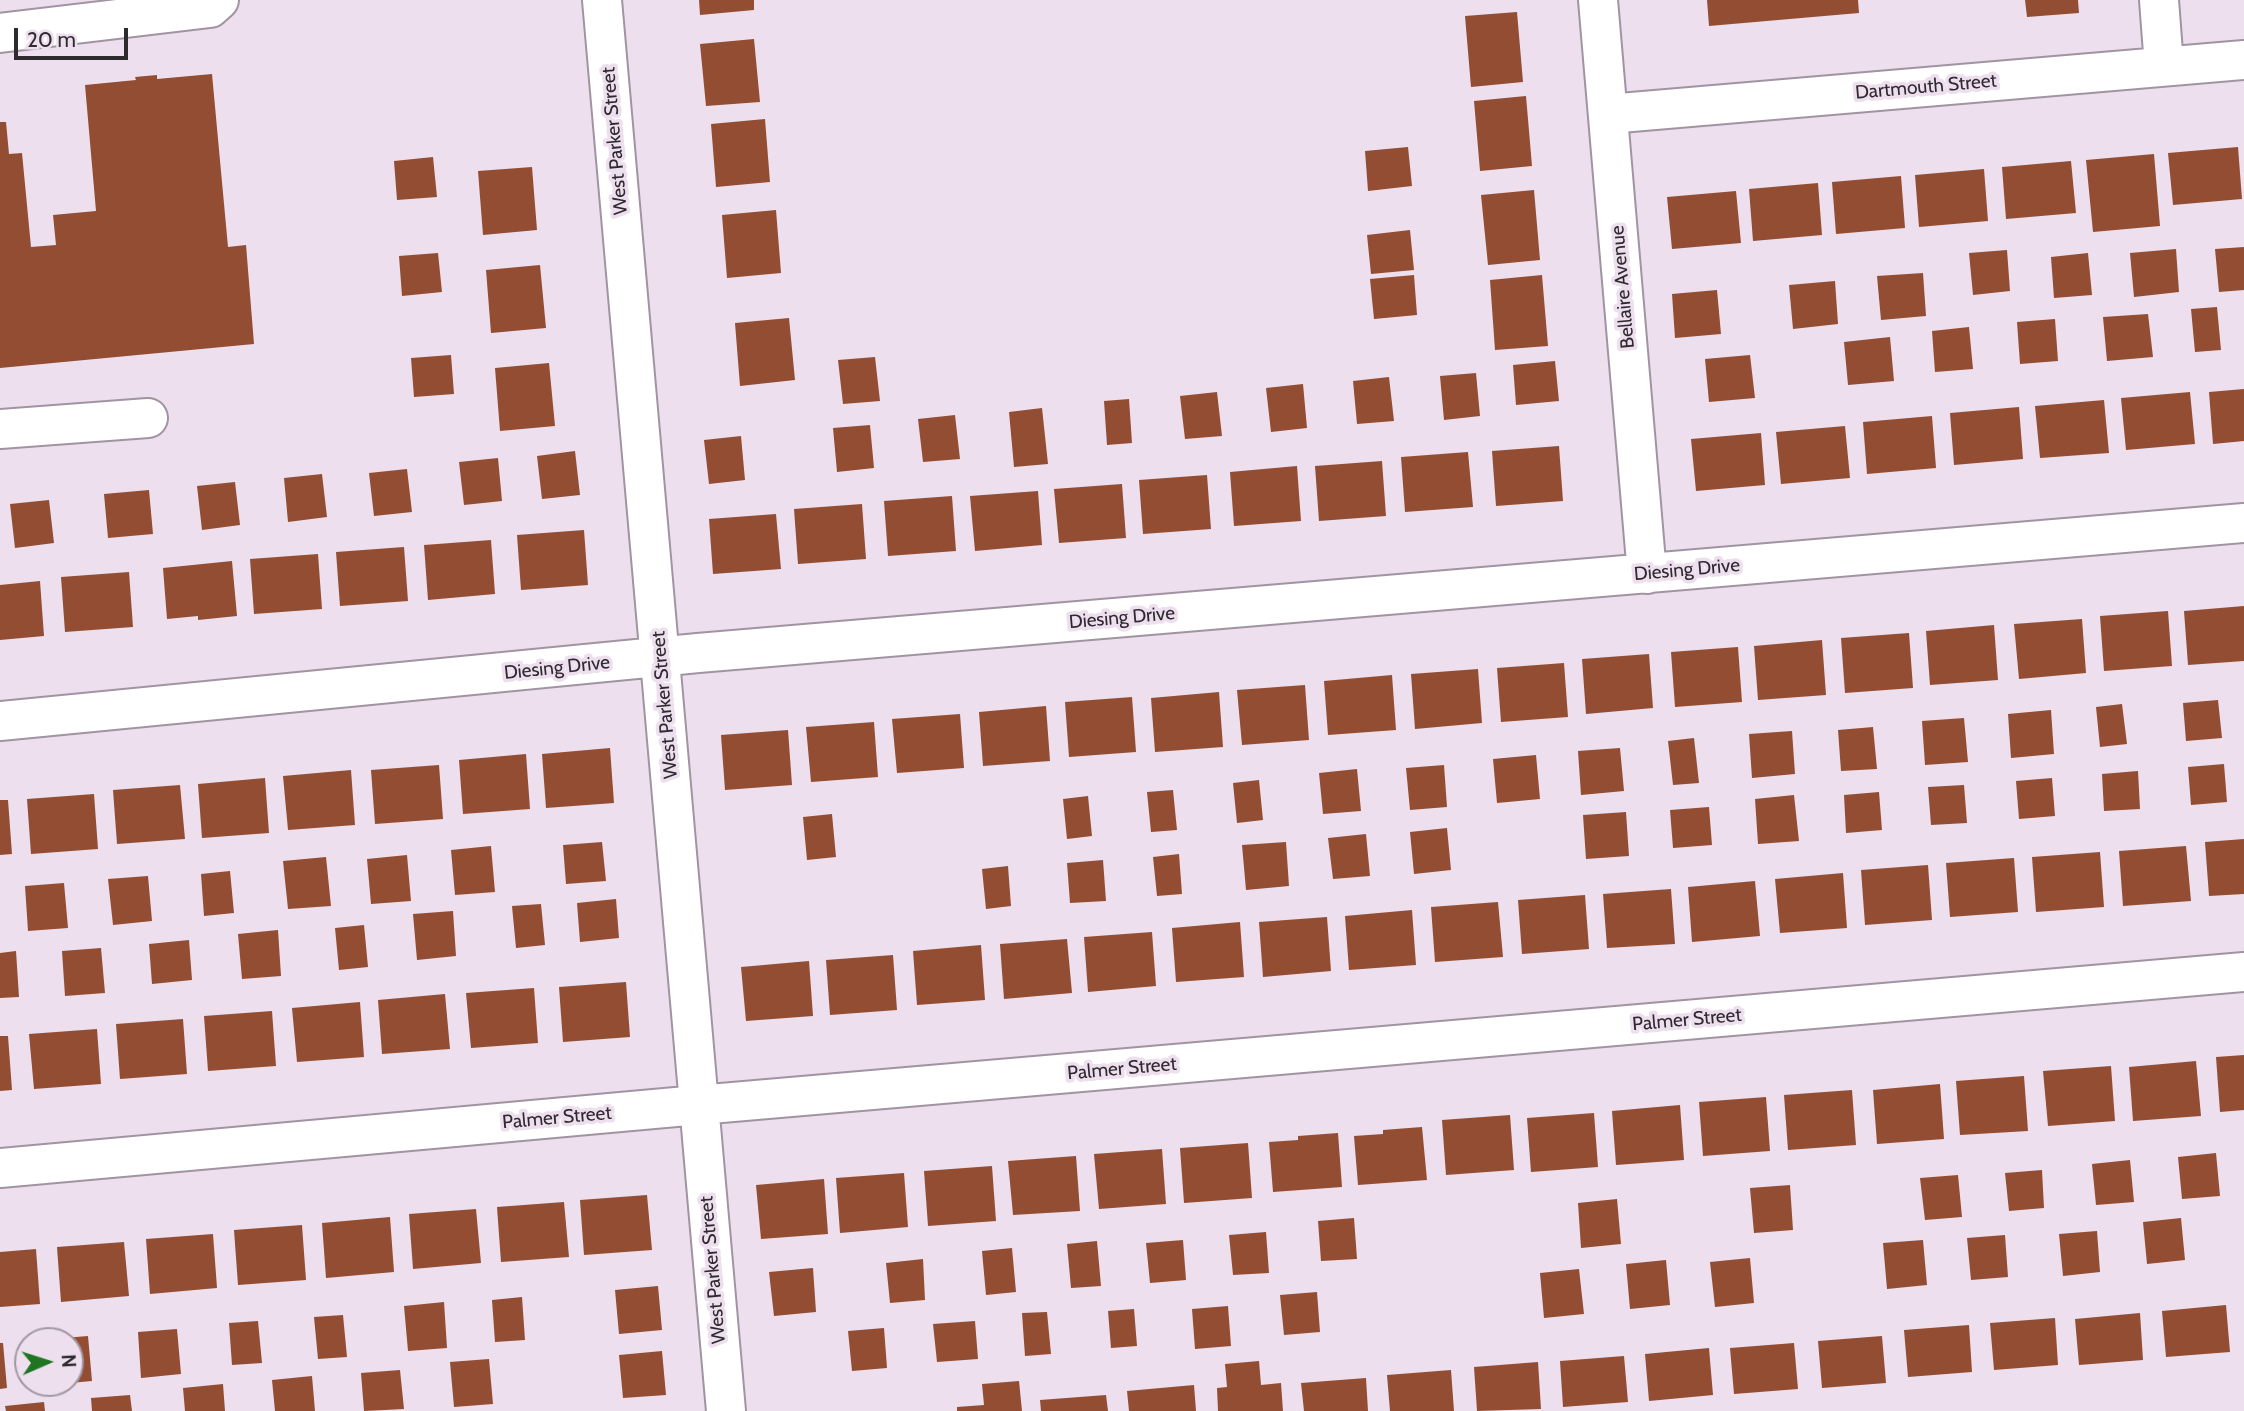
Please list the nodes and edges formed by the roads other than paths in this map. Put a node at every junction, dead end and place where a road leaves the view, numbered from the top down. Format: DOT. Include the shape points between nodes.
graph roads {
  1 [pos="219,0"];
  2 [pos="602,0"];
  3 [pos="1598,0"];
  4 [pos="2159,0"];
  5 [pos="7,21"];
  6 [pos="2244,60"];
  7 [pos="2164,66"];
  8 [pos="1608,114"];
  9 [pos="148,418"];
  10 [pos="0,429"];
  11 [pos="2244,523"];
  12 [pos="1647,574"];
  13 [pos="661,657"];
  14 [pos="0,721"];
  15 [pos="2244,972"];
  16 [pos="698,1105"];
  17 [pos="0,1168"];
  18 [pos="726,1411"];
  1 -- 5 [label="street" via="210,8"];
  2 -- 13 [label="street, West Parker Street"];
  3 -- 8 [label="street, Bellaire Avenue"];
  4 -- 7 [label="street"];
  6 -- 7 [label="street, Dartmouth Street"];
  7 -- 8 [label="street, Dartmouth Street"];
  8 -- 12 [label="street, Bellaire Avenue"];
  9 -- 10 [label="street"];
  11 -- 12 [label="street, Diesing Drive"];
  12 -- 13 [label="street, Diesing Drive"];
  13 -- 14 [label="street, Diesing Drive"];
  13 -- 16 [label="street, West Parker Street"];
  15 -- 16 [label="street, Palmer Street"];
  16 -- 17 [label="street, Palmer Street"];
  16 -- 18 [label="street, West Parker Street"];
}
